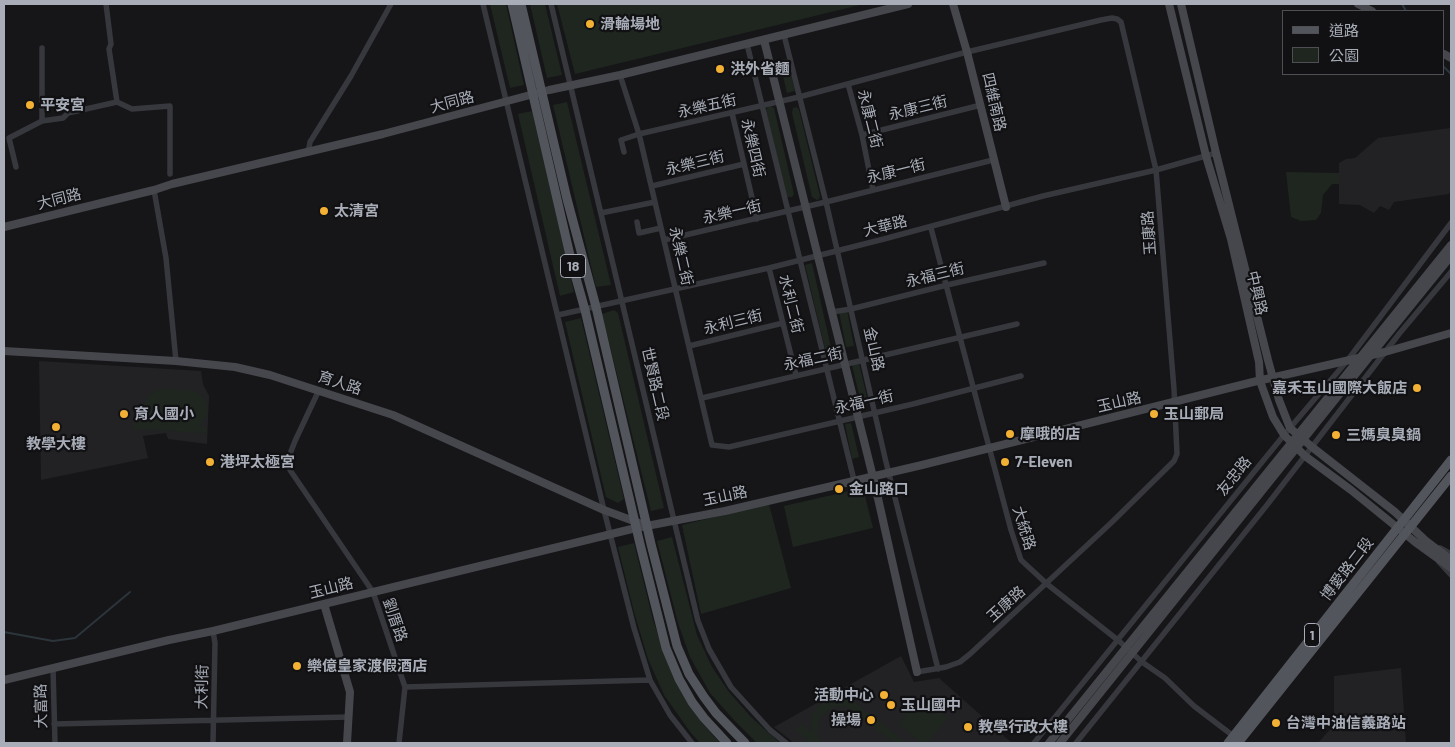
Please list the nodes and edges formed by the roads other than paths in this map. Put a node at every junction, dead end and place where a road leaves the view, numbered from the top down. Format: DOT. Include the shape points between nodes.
graph roads {
  1 [pos="106,4"];
  2 [pos="391,4"];
  3 [pos="484,4"];
  4 [pos="512,4"];
  5 [pos="521,4"];
  6 [pos="551,4"];
  7 [pos="908,4"];
  8 [pos="953,4"];
  9 [pos="1170,4"];
  10 [pos="1181,4"];
  11 [pos="1358,4"];
  12 [pos="1370,10"];
  13 [pos="784,35"];
  14 [pos="764,40"];
  15 [pos="748,44"];
  16 [pos="42,48"];
  17 [pos="967,52"];
  18 [pos="620,75"];
  19 [pos="848,84"];
  20 [pos="570,85"];
  21 [pos="538,93"];
  22 [pos="799,97"];
  23 [pos="507,101"];
  24 [pos="780,101"];
  25 [pos="117,102"];
  26 [pos="981,105"];
  27 [pos="763,106"];
  28 [pos="732,113"];
  29 [pos="42,121"];
  30 [pos="639,134"];
  31 [pos="862,135"];
  32 [pos="624,152"];
  33 [pos="308,153"];
  34 [pos="1216,153"];
  35 [pos="1206,156"];
  36 [pos="993,160"];
  37 [pos="744,164"];
  38 [pos="16,167"];
  39 [pos="1156,170"];
  40 [pos="170,174"];
  41 [pos="652,186"];
  42 [pos="154,190"];
  43 [pos="873,190"];
  44 [pos="655,202"];
  45 [pos="826,202"];
  46 [pos="805,207"];
  47 [pos="1006,207"];
  48 [pos="789,211"];
  49 [pos="601,213"];
  50 [pos="757,219"];
  51 [pos="637,222"];
  52 [pos="1451,223"];
  53 [pos="4,227"];
  54 [pos="661,228"];
  55 [pos="931,228"];
  56 [pos="664,240"];
  57 [pos="1451,245"];
  58 [pos="837,251"];
  59 [pos="817,255"];
  60 [pos="1451,256"];
  61 [pos="801,260"];
  62 [pos="1044,263"];
  63 [pos="769,268"];
  64 [pos="1451,272"];
  65 [pos="947,285"];
  66 [pos="675,289"];
  67 [pos="621,301"];
  68 [pos="596,307"];
  69 [pos="851,309"];
  70 [pos="585,310"];
  71 [pos="832,312"];
  72 [pos="558,315"];
  73 [pos="783,323"];
  74 [pos="1018,324"];
  75 [pos="1451,334"];
  76 [pos="961,338"];
  77 [pos="689,346"];
  78 [pos="4,350"];
  79 [pos="1385,352"];
  80 [pos="1370,356"];
  81 [pos="1361,358"];
  82 [pos="863,360"];
  83 [pos="1346,360"];
  84 [pos="176,361"];
  85 [pos="844,364"];
  86 [pos="828,368"];
  87 [pos="796,375"];
  88 [pos="1020,376"];
  89 [pos="1273,378"];
  90 [pos="1260,380"];
  91 [pos="973,388"];
  92 [pos="319,390"];
  93 [pos="702,398"];
  94 [pos="1175,403"];
  95 [pos="875,412"];
  96 [pos="857,416"];
  97 [pos="840,420"];
  98 [pos="1290,428"];
  99 [pos="1284,434"];
  100 [pos="1301,436"];
  101 [pos="712,445"];
  102 [pos="1294,445"];
  103 [pos="1312,446"];
  104 [pos="988,448"];
  105 [pos="1305,456"];
  106 [pos="1451,460"];
  107 [pos="889,472"];
  108 [pos="872,476"];
  109 [pos="1451,476"];
  110 [pos="854,480"];
  111 [pos="604,510"];
  112 [pos="674,521"];
  113 [pos="1401,523"];
  114 [pos="635,524"];
  115 [pos="647,527"];
  116 [pos="1409,530"];
  117 [pos="610,534"];
  118 [pos="1424,544"];
  119 [pos="1451,554"];
  120 [pos="1451,560"];
  121 [pos="1451,568"];
  122 [pos="1451,575"];
  123 [pos="1047,584"];
  124 [pos="372,592"];
  125 [pos="324,604"];
  126 [pos="213,631"];
  127 [pos="1119,641"];
  128 [pos="1127,648"];
  129 [pos="1133,654"];
  130 [pos="1142,662"];
  131 [pos="53,668"];
  132 [pos="938,669"];
  133 [pos="917,672"];
  134 [pos="4,680"];
  135 [pos="650,680"];
  136 [pos="405,687"];
  137 [pos="349,717"];
  138 [pos="214,720"];
  139 [pos="54,724"];
  140 [pos="1235,741"];
  141 [pos="55,743"];
  142 [pos="213,743"];
  143 [pos="347,743"];
  144 [pos="399,743"];
  145 [pos="692,743"];
  146 [pos="727,743"];
  147 [pos="745,743"];
  148 [pos="786,743"];
  149 [pos="1034,743"];
  150 [pos="1049,743"];
  151 [pos="1060,743"];
  152 [pos="1076,743"];
  1 -- 25 [label="street"];
  2 -- 33 [label="street" via="310,142"];
  3 -- 23 [label="street"];
  4 -- 21 [label="main road, 18"];
  5 -- 21 [label="main road, 18"];
  6 -- 20 [label="street, 世賢路二段"];
  7 -- 13 [label="street, 大同路"];
  8 -- 17 [label="street, 四維南路"];
  9 -- 35 [label="street, 中興路"];
  10 -- 34 [label="street, 中興路"];
  11 -- 12 [label="street"];
  13 -- 14 [label="street, 大同路"];
  13 -- 22 [label="street, 金山路"];
  14 -- 15 [label="street, 大同路"];
  14 -- 24 [label="street"];
  15 -- 18 [label="street, 大同路"];
  15 -- 27 [label="street"];
  16 -- 29 [label="street"];
  17 -- 19 [label="street, 玉康路"];
  17 -- 26 [label="street, 四維南路"];
  17 -- 39 [label="street, 玉康路" via="1101,20 1118,19"];
  18 -- 20 [label="street, 大同路"];
  18 -- 30 [label="street, 永樂二街"];
  19 -- 22 [label="street, 玉康路"];
  19 -- 31 [label="street, 永康二街"];
  20 -- 21 [label="street, 大同路"];
  20 -- 49 [label="street, 世賢路二段"];
  21 -- 23 [label="street, 大同路"];
  21 -- 68 [label="main road, 18"];
  21 -- 70 [label="main road, 18" via="570,255"];
  22 -- 24 [label="street, 玉康路"];
  22 -- 45 [label="street, 金山路"];
  23 -- 33 [label="street, 大同路"];
  23 -- 72 [label="street"];
  24 -- 27 [label="street, 永樂五街"];
  24 -- 46 [label="street"];
  25 -- 29 [label="street"];
  25 -- 40 [label="street" via="132,109 170,106"];
  26 -- 31 [label="street, 永康三街"];
  26 -- 36 [label="street, 四維南路"];
  27 -- 28 [label="street, 永樂五街"];
  27 -- 48 [label="street"];
  28 -- 30 [label="street, 永樂五街"];
  28 -- 37 [label="street, 永樂四街"];
  29 -- 38 [label="street" via="9,138"];
  30 -- 32 [label="street, 永樂五街" via="620,140"];
  30 -- 41 [label="street, 永樂二街"];
  31 -- 43 [label="street, 永康二街"];
  33 -- 42 [label="street, 大同路"];
  34 -- 35 [label="street, 大華路"];
  34 -- 89 [label="street, 中興路"];
  35 -- 39 [label="street, 大華路"];
  35 -- 90 [label="street, 中興路" via="1228,230 1259,362"];
  36 -- 43 [label="street, 永康一街"];
  36 -- 47 [label="street, 四維南路"];
  37 -- 41 [label="street, 永樂三街"];
  37 -- 50 [label="street, 永樂四街"];
  39 -- 47 [label="street, 大華路"];
  39 -- 94 [label="street, 玉康路"];
  41 -- 44 [label="street, 永樂二街"];
  42 -- 53 [label="street, 大同路"];
  42 -- 84 [label="street" via="164,242"];
  43 -- 45 [label="street, 永康一街"];
  44 -- 49 [label="street"];
  44 -- 54 [label="street, 永樂二街"];
  45 -- 46 [label="street, 永康一街"];
  45 -- 58 [label="street, 金山路"];
  46 -- 48 [label="street, 永樂一街"];
  46 -- 59 [label="street"];
  47 -- 55 [label="street, 大華路"];
  48 -- 50 [label="street, 永樂一街"];
  48 -- 61 [label="street"];
  49 -- 67 [label="street, 世賢路二段"];
  50 -- 56 [label="street, 永樂一街"];
  51 -- 54 [label="street" via="639,233"];
  52 -- 83 [label="street, 友忠路"];
  54 -- 56 [label="street, 永樂二街"];
  55 -- 58 [label="street, 大華路"];
  55 -- 65 [label="street, 大統路"];
  56 -- 66 [label="street, 永樂二街"];
  57 -- 81 [label="street, 友忠路"];
  58 -- 59 [label="street, 大華路"];
  58 -- 69 [label="street, 金山路"];
  59 -- 61 [label="street, 大華路"];
  59 -- 71 [label="street"];
  60 -- 80 [label="street, 友忠路"];
  61 -- 63 [label="street, 大華路"];
  61 -- 86 [label="street"];
  62 -- 65 [label="street, 永福三街"];
  63 -- 66 [label="street, 大華路"];
  63 -- 73 [label="street, 水利二街"];
  64 -- 79 [label="street"];
  65 -- 69 [label="street, 永福三街"];
  65 -- 76 [label="street, 大統路"];
  66 -- 67 [label="street, 大華路"];
  66 -- 77 [label="street, 永樂二街"];
  67 -- 68 [label="street, 大華路"];
  67 -- 112 [label="street, 世賢路二段"];
  68 -- 70 [label="street, 大華路"];
  68 -- 115 [label="main road, 18"];
  69 -- 71 [label="street, 永福三街"];
  69 -- 82 [label="street, 金山路"];
  70 -- 72 [label="street, 大華路"];
  70 -- 114 [label="main road, 18"];
  71 -- 85 [label="street"];
  72 -- 111 [label="street"];
  73 -- 77 [label="street, 永利三街"];
  73 -- 87 [label="street, 水利二街"];
  74 -- 76 [label="street, 永福二街"];
  75 -- 79 [label="street, 玉山路"];
  76 -- 82 [label="street, 永福二街"];
  76 -- 91 [label="street, 大統路"];
  77 -- 93 [label="street, 永樂二街"];
  78 -- 84 [label="street, 育人路"];
  79 -- 80 [label="street, 玉山路"];
  79 -- 103 [label="street"];
  80 -- 81 [label="street, 玉山路"];
  80 -- 100 [label="street, 友忠路"];
  81 -- 83 [label="street, 玉山路"];
  81 -- 100 [label="street, 友忠路"];
  82 -- 85 [label="street, 永福二街"];
  82 -- 95 [label="street, 金山路"];
  83 -- 89 [label="street, 玉山路"];
  83 -- 98 [label="street, 友忠路"];
  84 -- 92 [label="street, 育人路" via="235,367"];
  85 -- 86 [label="street, 永福二街"];
  85 -- 96 [label="street"];
  86 -- 87 [label="street, 永福二街"];
  86 -- 97 [label="street"];
  87 -- 93 [label="street, 永福二街"];
  88 -- 91 [label="street, 永福一街"];
  89 -- 90 [label="street, 玉山路"];
  89 -- 98 [label="street, 中興路"];
  90 -- 94 [label="street, 玉山路"];
  90 -- 99 [label="street, 中興路" via="1273,417"];
  91 -- 95 [label="street, 永福一街"];
  91 -- 104 [label="street, 大統路"];
  92 -- 111 [label="street, 育人路" via="393,415"];
  92 -- 124 [label="street, 劉厝路" via="292,448 290,470"];
  93 -- 101 [label="street, 永樂二街"];
  94 -- 104 [label="street, 玉山路"];
  94 -- 123 [label="street, 玉康路" via="1177,454 1174,461"];
  95 -- 96 [label="street, 永福一街"];
  95 -- 107 [label="street, 金山路"];
  96 -- 97 [label="street, 永福一街"];
  96 -- 108 [label="street"];
  97 -- 101 [label="street, 永福一街" via="729,447"];
  97 -- 110 [label="street"];
  98 -- 99 [label="street, 友忠路"];
  98 -- 100 [label="street, 中興路"];
  99 -- 102 [label="street, 中興路"];
  99 -- 127 [label="street, 友忠路"];
  100 -- 102 [label="street, 友忠路"];
  100 -- 103 [label="street, 中興路"];
  102 -- 105 [label="street, 中興路"];
  102 -- 128 [label="street, 友忠路"];
  102 -- 129 [label="street, 友忠路"];
  103 -- 105 [label="street"];
  103 -- 113 [label="street, 中興路"];
  104 -- 107 [label="street, 玉山路"];
  104 -- 123 [label="street, 大統路" via="1019,555 1029,569"];
  105 -- 113 [label="street, 中興路"];
  105 -- 130 [label="street"];
  106 -- 113 [label="main road, 博愛路二段 / 1"];
  107 -- 108 [label="street, 玉山路"];
  107 -- 132 [label="street, 金山路"];
  108 -- 110 [label="street, 玉山路"];
  108 -- 133 [label="street"];
  109 -- 116 [label="main road, 博愛路二段 / 1"];
  110 -- 112 [label="street, 玉山路"];
  111 -- 114 [label="street, 育人路"];
  111 -- 117 [label="street"];
  112 -- 115 [label="street, 玉山路"];
  112 -- 148 [label="street, 世賢路二段" via="698,621 709,649 731,687"];
  113 -- 116 [label="street, 中興路"];
  113 -- 140 [label="main road, 博愛路二段 / 1"];
  114 -- 115 [label="street, 育人路"];
  114 -- 117 [label="street, 玉山路"];
  114 -- 146 [label="main road, 18" via="666,648 679,679 704,718"];
  115 -- 147 [label="main road, 18" via="677,646 689,674 716,712"];
  116 -- 118 [label="street, 中興路"];
  116 -- 140 [label="main road, 博愛路二段 / 1"];
  117 -- 124 [label="street, 玉山路"];
  117 -- 135 [label="street"];
  118 -- 119 [label="street"];
  118 -- 120 [label="street"];
  118 -- 121 [label="street"];
  118 -- 122 [label="street"];
  123 -- 127 [label="street, 大統路"];
  123 -- 132 [label="street, 玉康路" via="960,662"];
  124 -- 125 [label="street, 玉山路"];
  124 -- 136 [label="street, 劉厝路"];
  125 -- 126 [label="street, 玉山路"];
  125 -- 137 [label="street" via="350,692"];
  126 -- 131 [label="street, 玉山路"];
  126 -- 138 [label="street, 大利街"];
  127 -- 128 [label="street, 大統路"];
  127 -- 149 [label="street, 友忠路"];
  128 -- 129 [label="street, 大統路"];
  128 -- 150 [label="street, 友忠路"];
  129 -- 130 [label="street, 大統路"];
  129 -- 151 [label="street, 友忠路"];
  130 -- 140 [label="street, 大統路" via="1165,678"];
  130 -- 152 [label="street"];
  131 -- 134 [label="street, 玉山路"];
  131 -- 139 [label="street, 大富路"];
  132 -- 133 [label="street, 玉康路"];
  135 -- 136 [label="street"];
  135 -- 145 [label="street" via="670,715"];
  136 -- 144 [label="street, 劉厝路"];
  137 -- 138 [label="street"];
  137 -- 143 [label="street"];
  138 -- 139 [label="street"];
  138 -- 142 [label="street, 大利街"];
  139 -- 141 [label="street, 大富路"];
}
